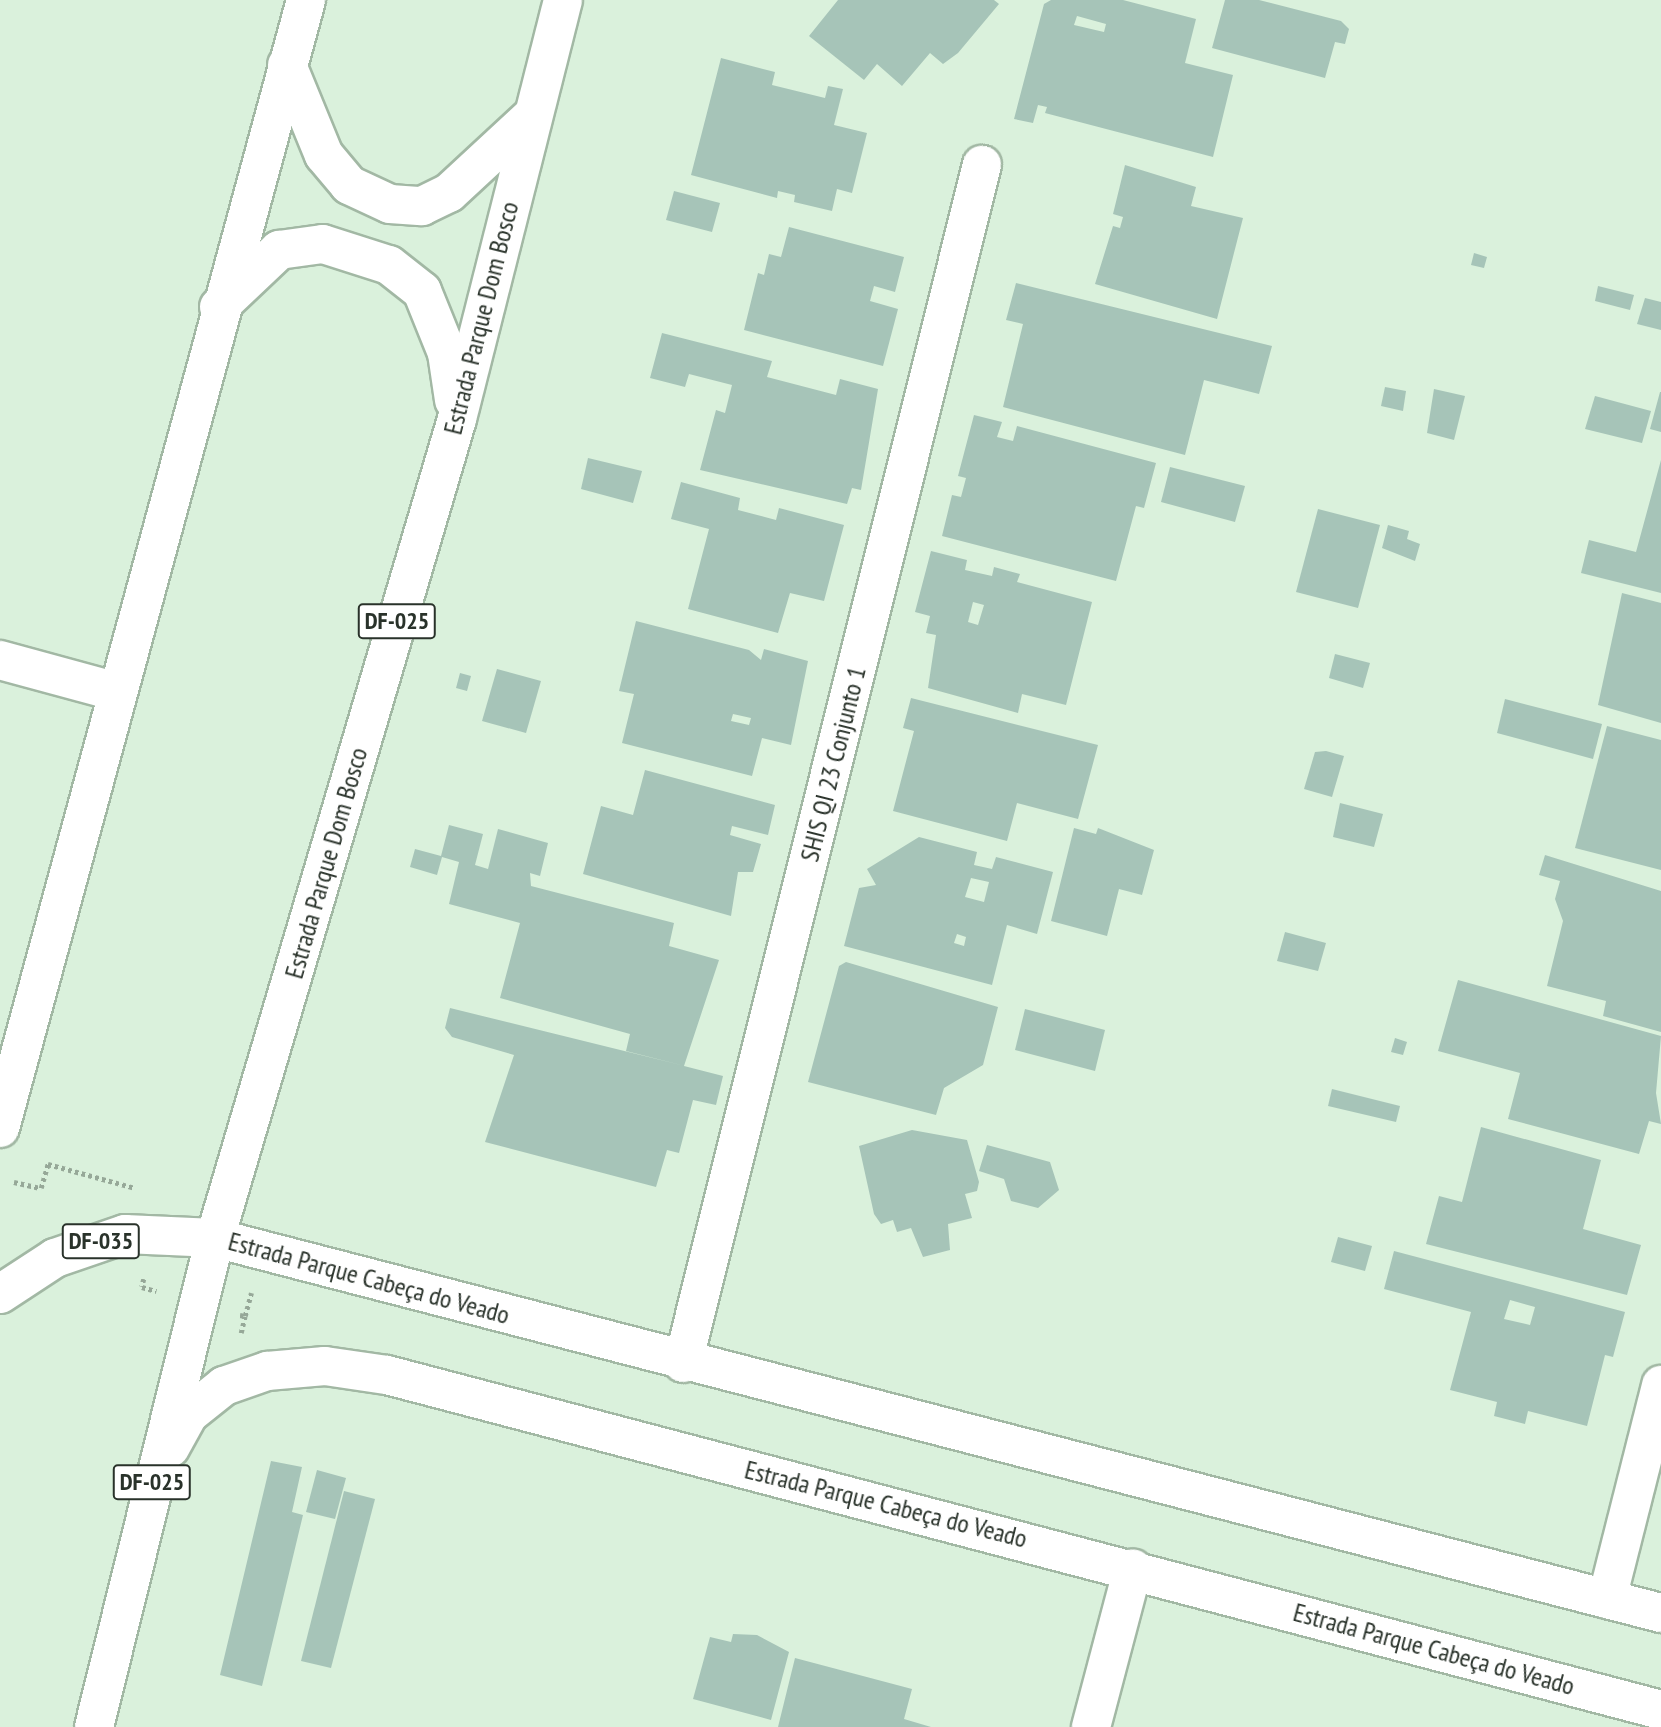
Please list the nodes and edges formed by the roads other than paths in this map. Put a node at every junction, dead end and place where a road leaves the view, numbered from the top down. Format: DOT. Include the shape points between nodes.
graph roads {
  1 [pos="306,0"];
  2 [pos="563,0"];
  3 [pos="287,65"];
  4 [pos="530,118"];
  5 [pos="982,165"];
  6 [pos="218,308"];
  7 [pos="457,419"];
  8 [pos="0,660"];
  9 [pos="118,692"];
  10 [pos="0,1128"];
  11 [pos="215,1238"];
  12 [pos="0,1294"];
  13 [pos="683,1363"];
  14 [pos="1661,1385"];
  15 [pos="152,1480"];
  16 [pos="1133,1568"];
  17 [pos="1607,1600"];
  18 [pos="1661,1613"];
  19 [pos="1661,1710"];
  20 [pos="94,1727"];
  21 [pos="1091,1727"];
  1 -- 3 [label="main road"];
  2 -- 4 [label="main road, Estrada Parque Dom Bosco / DF-025"];
  3 -- 4 [label="main road" via="324,155 349,186 390,204 422,206 449,193"];
  3 -- 6 [label="main road"];
  4 -- 7 [label="main road, Estrada Parque Dom Bosco / DF-025"];
  5 -- 13 [label="main road, SHIS QI 23 Conjunto 1"];
  6 -- 7 [label="main road" via="279,250 323,244 389,265 422,291 447,353"];
  6 -- 9 [label="main road"];
  7 -- 11 [label="main road, Estrada Parque Dom Bosco / DF-025"];
  8 -- 9 [label="main road"];
  9 -- 10 [label="main road"];
  11 -- 12 [label="main road, DF-035" via="125,1234 55,1258"];
  11 -- 13 [label="main road, Estrada Parque Cabeça do Veado / DF-035"];
  11 -- 15 [label="main road, Estrada Parque Dom Bosco / DF-025"];
  13 -- 17 [label="main road, Estrada Parque Cabeça do Veado / DF-035"];
  14 -- 17 [label="main road"];
  15 -- 16 [label="main road, Estrada Parque Cabeça do Veado" via="189,1414 224,1386 267,1371 325,1366 387,1375"];
  15 -- 20 [label="main road, Estrada Parque Dom Bosco / DF-025"];
  16 -- 19 [label="main road, Estrada Parque Cabeça do Veado"];
  16 -- 21 [label="main road"];
  17 -- 18 [label="main road, Estrada Parque Cabeça do Veado / DF-035"];
}
